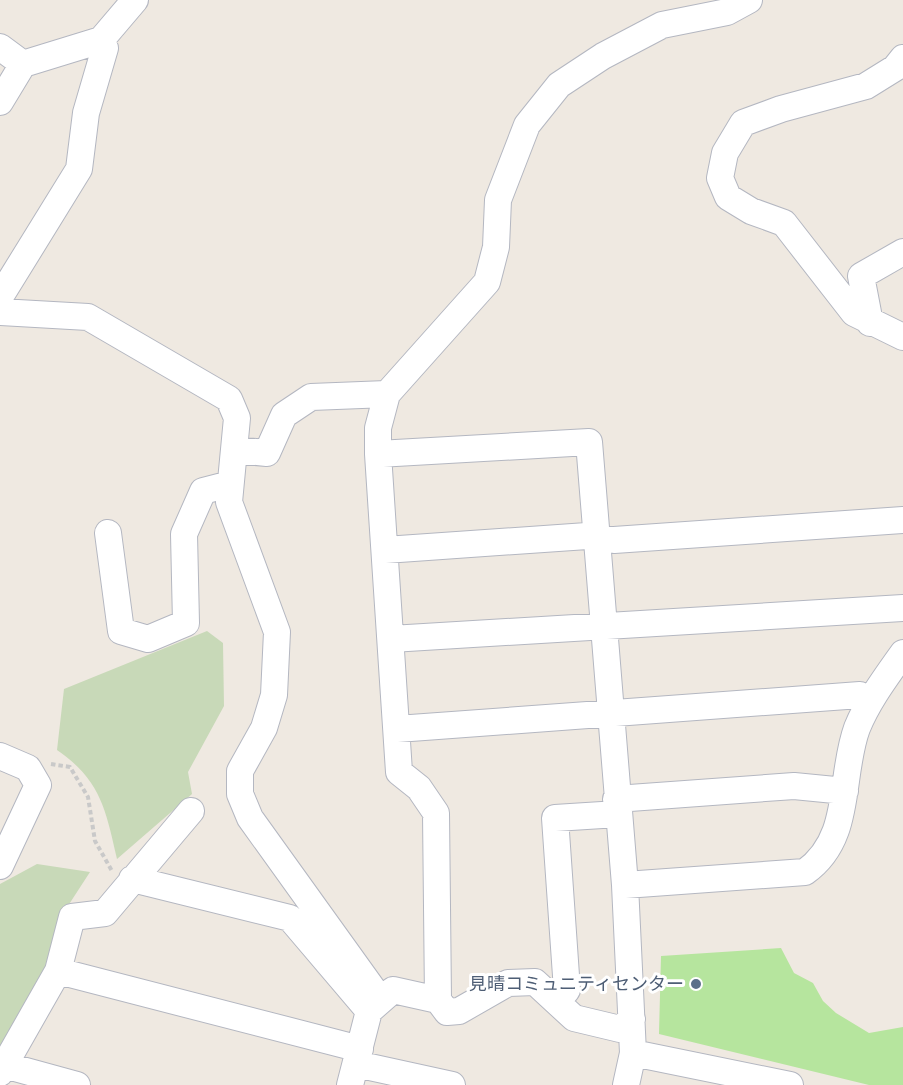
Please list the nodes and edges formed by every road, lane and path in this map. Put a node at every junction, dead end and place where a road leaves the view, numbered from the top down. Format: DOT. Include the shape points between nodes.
graph roads {
  1 [pos="135,0"];
  2 [pos="748,0"];
  3 [pos="101,40"];
  4 [pos="0,47"];
  5 [pos="903,58"];
  6 [pos="23,64"];
  7 [pos="0,102"];
  8 [pos="903,252"];
  9 [pos="0,297"];
  10 [pos="0,312"];
  11 [pos="870,323"];
  12 [pos="903,337"];
  13 [pos="387,394"];
  14 [pos="234,450"];
  15 [pos="378,454"];
  16 [pos="230,484"];
  17 [pos="903,520"];
  18 [pos="108,533"];
  19 [pos="596,538"];
  20 [pos="385,550"];
  21 [pos="903,609"];
  22 [pos="604,626"];
  23 [pos="391,639"];
  24 [pos="903,653"];
  25 [pos="870,700"];
  26 [pos="611,714"];
  27 [pos="397,729"];
  28 [pos="0,756"];
  29 [pos="28,768"];
  30 [pos="845,791"];
  31 [pos="617,807"];
  32 [pos="191,811"];
  33 [pos="0,866"];
  34 [pos="132,879"];
  35 [pos="625,885"];
  36 [pos="105,913"];
  37 [pos="58,971"];
  38 [pos="438,1000"];
  39 [pos="557,1002"];
  40 [pos="374,1005"];
  41 [pos="632,1019"];
  42 [pos="633,1053"];
  43 [pos="2,1069"];
  44 [pos="358,1071"];
  45 [pos="77,1085"];
  46 [pos="452,1085"];
  47 [pos="626,1085"];
  48 [pos="790,1085"];
  1 -- 3 [label="street"];
  2 -- 13 [label="street" via="727,12 662,25 559,85 527,125 498,200 496,247 487,282"];
  3 -- 6 [label="street"];
  3 -- 9 [label="street" via="105,48 86,113 79,169"];
  4 -- 6 [label="street"];
  5 -- 11 [label="street" via="895,68 866,86 743,123 726,153 720,178 728,197 751,211 784,223 854,313"];
  6 -- 7 [label="street"];
  8 -- 11 [label="street" via="861,276"];
  10 -- 14 [label="street" via="88,317 229,399 237,418"];
  11 -- 12 [label="street"];
  13 -- 14 [label="street" via="311,397 284,415 267,453"];
  13 -- 15 [label="street" via="378,428"];
  14 -- 16 [label="street"];
  15 -- 19 [label="street" via="589,442"];
  15 -- 20 [label="street"];
  16 -- 18 [label="street" via="203,490 184,534 186,623 148,639 121,631"];
  16 -- 40 [label="street" via="229,501 276,632 274,694 264,728 240,771 240,794 249,818"];
  17 -- 19 [label="street" via="614,540"];
  19 -- 20 [label="street"];
  19 -- 22 [label="street"];
  20 -- 23 [label="street"];
  21 -- 22 [label="street"];
  22 -- 23 [label="street"];
  22 -- 26 [label="street"];
  23 -- 27 [label="street"];
  24 -- 25 [label="street"];
  25 -- 26 [label="street" via="860,694"];
  25 -- 30 [label="street" via="857,730"];
  26 -- 27 [label="street"];
  26 -- 31 [label="street"];
  27 -- 38 [label="street" via="399,772 419,788 436,813"];
  28 -- 29 [label="street"];
  29 -- 33 [label="street" via="38,785"];
  29 -- 36 [label="path" via="52,764 70,767 88,797 95,841 112,870"];
  30 -- 31 [label="street" via="794,786"];
  30 -- 35 [label="street" via="838,826 821,861 805,872"];
  31 -- 35 [label="street"];
  31 -- 39 [label="street" via="555,818 567,990"];
  32 -- 34 [label="street"];
  34 -- 36 [label="street"];
  34 -- 40 [label="street" via="290,918"];
  35 -- 41 [label="street"];
  36 -- 37 [label="street" via="72,917"];
  37 -- 43 [label="street"];
  37 -- 44 [label="street"];
  38 -- 39 [label="street" via="447,1012 459,1011 508,983 535,982"];
  38 -- 40 [label="street" via="393,990"];
  39 -- 41 [label="street" via="574,1018 620,1029"];
  40 -- 44 [label="street"];
  41 -- 42 [label="street"];
  42 -- 47 [label="street"];
  42 -- 48 [label="street"];
  43 -- 45 [label="street"];
  44 -- 46 [label="street"];
}
